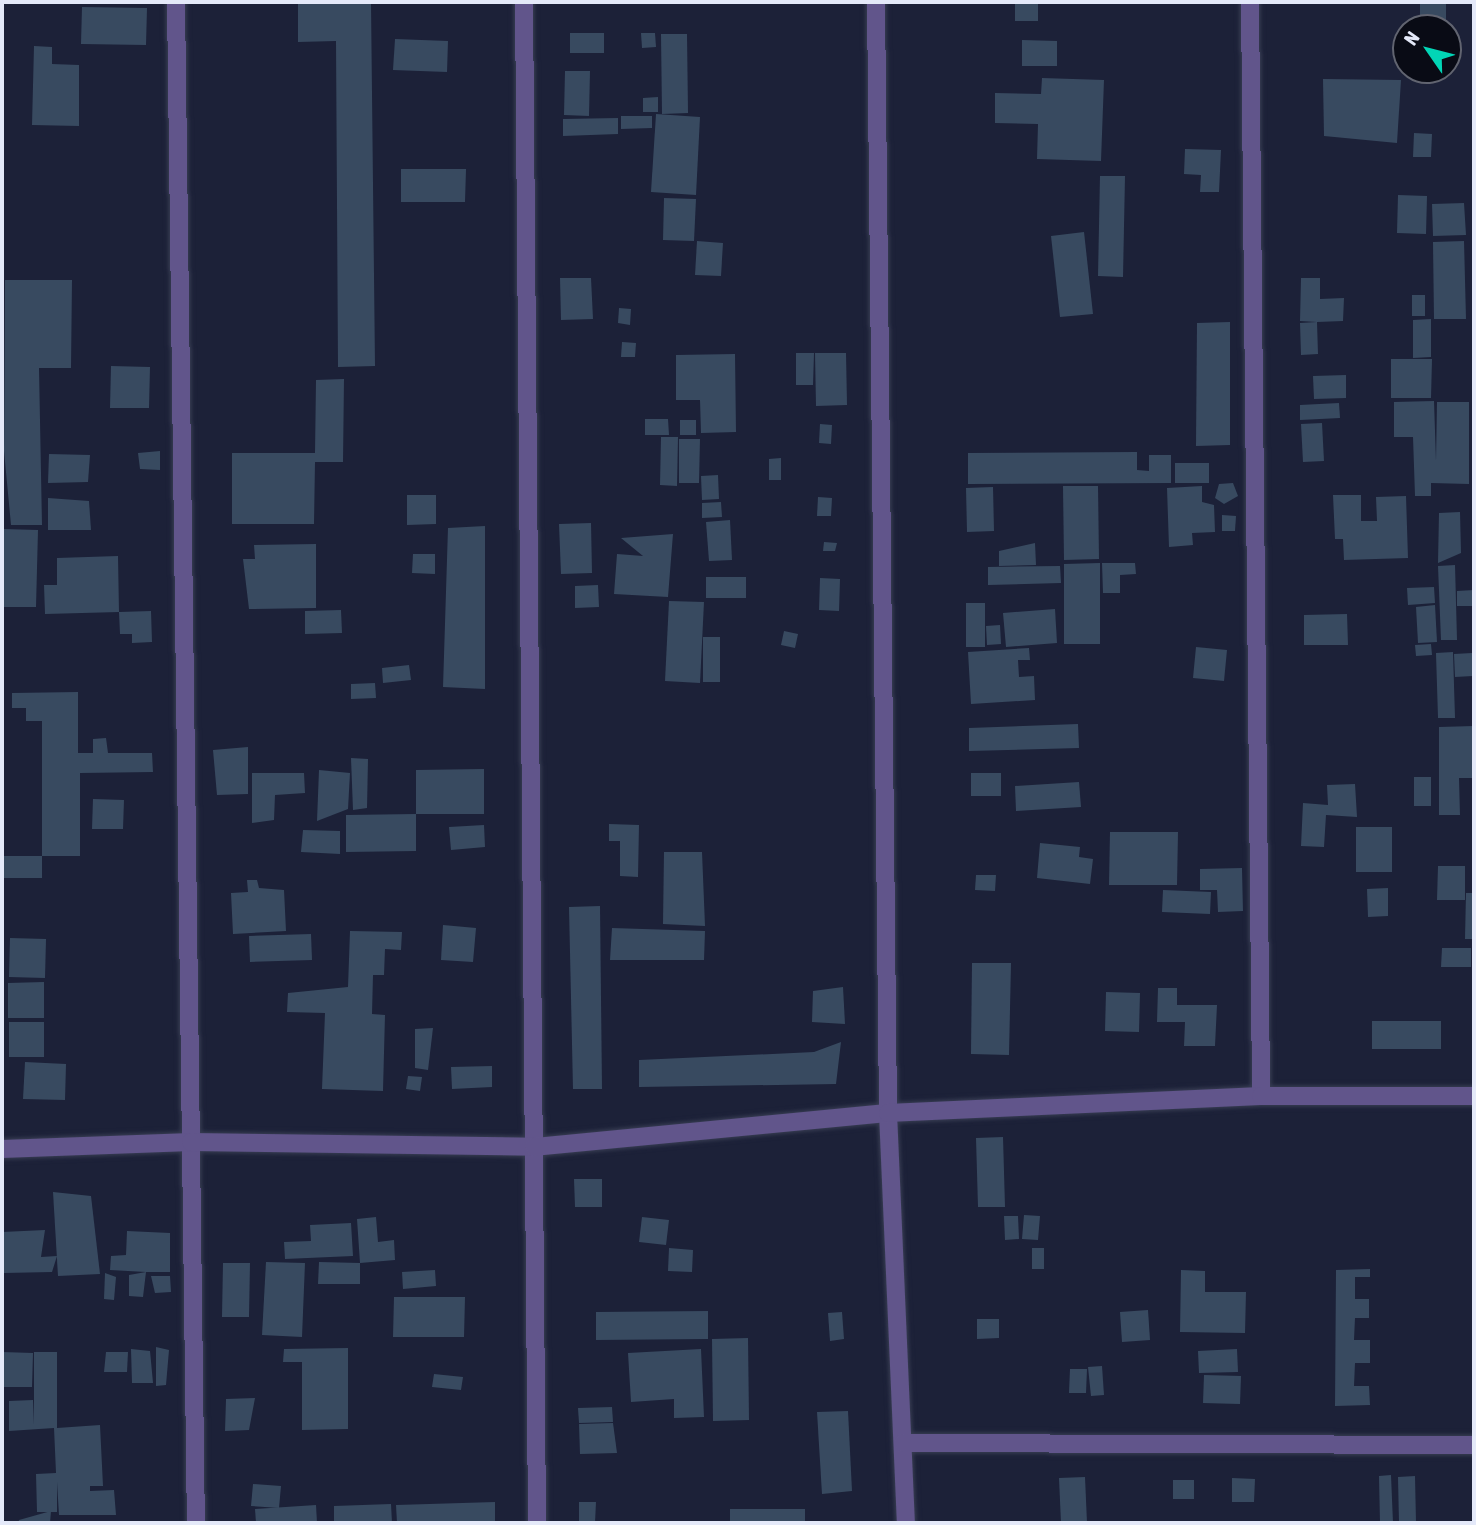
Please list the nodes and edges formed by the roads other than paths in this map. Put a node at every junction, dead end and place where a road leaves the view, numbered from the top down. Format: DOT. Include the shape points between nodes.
graph roads {
  1 [pos="176,2"];
  2 [pos="524,2"];
  3 [pos="876,2"];
  4 [pos="1250,2"];
  5 [pos="1261,1096"];
  6 [pos="1474,1096"];
  7 [pos="888,1113"];
  8 [pos="191,1142"];
  9 [pos="534,1147"];
  10 [pos="2,1149"];
  11 [pos="903,1443"];
  12 [pos="1474,1444"];
  13 [pos="196,1523"];
  14 [pos="537,1523"];
  15 [pos="906,1523"];
  1 -- 8 [label="street"];
  2 -- 9 [label="street"];
  3 -- 7 [label="street"];
  4 -- 5 [label="street"];
  5 -- 6 [label="street"];
  5 -- 7 [label="street"];
  7 -- 9 [label="street"];
  7 -- 11 [label="street"];
  8 -- 9 [label="street"];
  8 -- 10 [label="street"];
  8 -- 13 [label="street"];
  9 -- 14 [label="street"];
  11 -- 12 [label="street"];
  11 -- 15 [label="street"];
}
